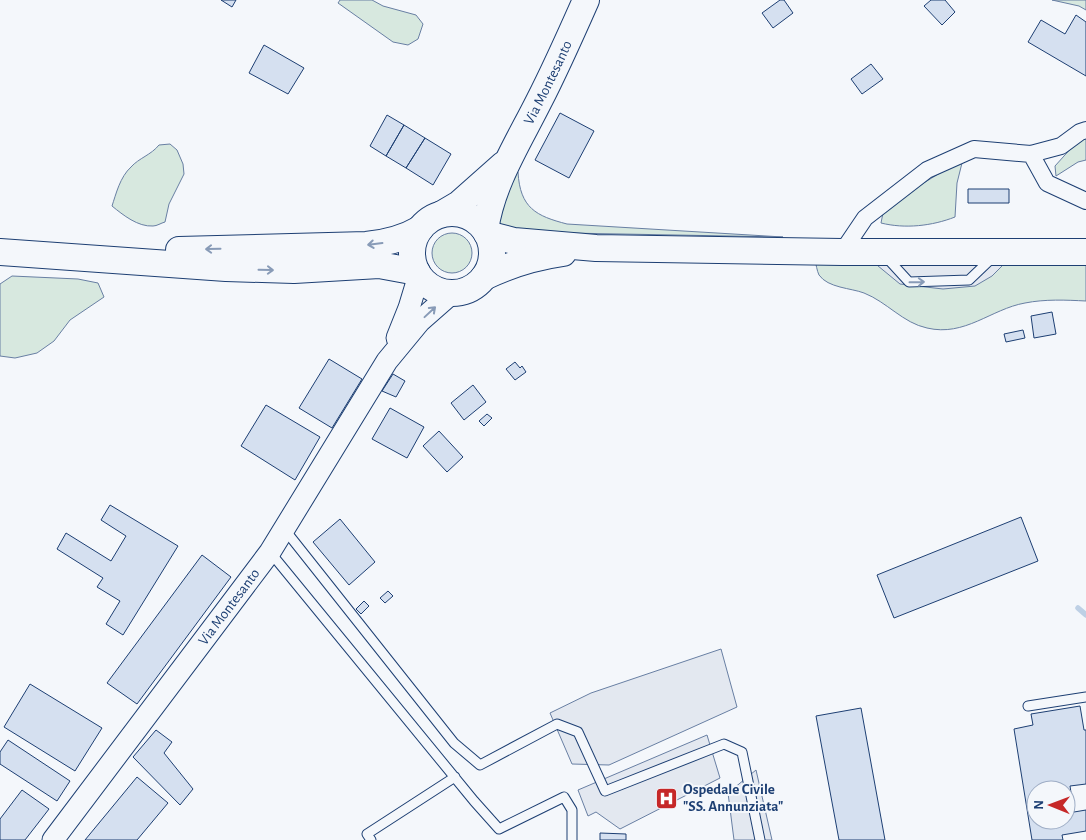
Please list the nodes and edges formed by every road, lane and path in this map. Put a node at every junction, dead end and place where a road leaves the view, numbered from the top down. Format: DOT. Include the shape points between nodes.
graph roads {
  1 [pos="586,0"];
  2 [pos="1086,130"];
  3 [pos="1031,154"];
  4 [pos="506,163"];
  5 [pos="1086,201"];
  6 [pos="442,214"];
  7 [pos="420,229"];
  8 [pos="486,232"];
  9 [pos="596,248"];
  10 [pos="842,252"];
  11 [pos="1086,252"];
  12 [pos="4,253"];
  13 [pos="418,274"];
  14 [pos="484,277"];
  15 [pos="454,292"];
  16 [pos="387,361"];
  17 [pos="285,530"];
  18 [pos="270,552"];
  19 [pos="1086,697"];
  20 [pos="1028,706"];
  21 [pos="455,777"];
  22 [pos="54,840"];
  23 [pos="371,840"];
  24 [pos="572,840"];
  25 [pos="760,840"];
  1 -- 4 [label="main road, Via Montesanto" via="544,92"];
  2 -- 3 [label="street" via="1062,146"];
  3 -- 5 [label="street" via="1047,183"];
  3 -- 10 [label="street" via="974,149 928,170 865,218"];
  4 -- 6 [label="main road, Via Montesanto" via="459,204"];
  4 -- 8 [label="main road, Via Montesanto" via="487,214"];
  6 -- 7 [label="main road"];
  6 -- 8 [label="main road" via="471,217"];
  7 -- 12 [label="main road, one-way" via="396,241 349,246"];
  7 -- 13 [label="main road" via="412,250"];
  8 -- 9 [label="main road" via="514,241"];
  8 -- 14 [label="main road" via="492,256"];
  9 -- 10 [label="main road"];
  9 -- 14 [label="main road" via="544,256 503,267"];
  10 -- 11 [label="main road"];
  12 -- 13 [label="main road, one-way" via="226,268 294,270 379,265"];
  13 -- 15 [label="main road" via="434,288"];
  13 -- 16 [label="street, Via Montesanto" via="409,308"];
  14 -- 15 [label="main road" via="465,290"];
  16 -- 15 [label="street, Via Montesanto, one-way" via="420,321"];
  16 -- 17 [label="street, Via Montesanto"];
  17 -- 18 [label="street, Via Montesanto"];
  17 -- 25 [label="lane" via="454,743 480,765 557,724 578,732 605,792 724,744 742,752"];
  18 -- 21 [label="lane"];
  18 -- 22 [label="street, Via Montesanto"];
  19 -- 20 [label="lane"];
  21 -- 23 [label="lane" via="368,834"];
  21 -- 24 [label="lane" via="499,829 564,796 572,810"];
}
